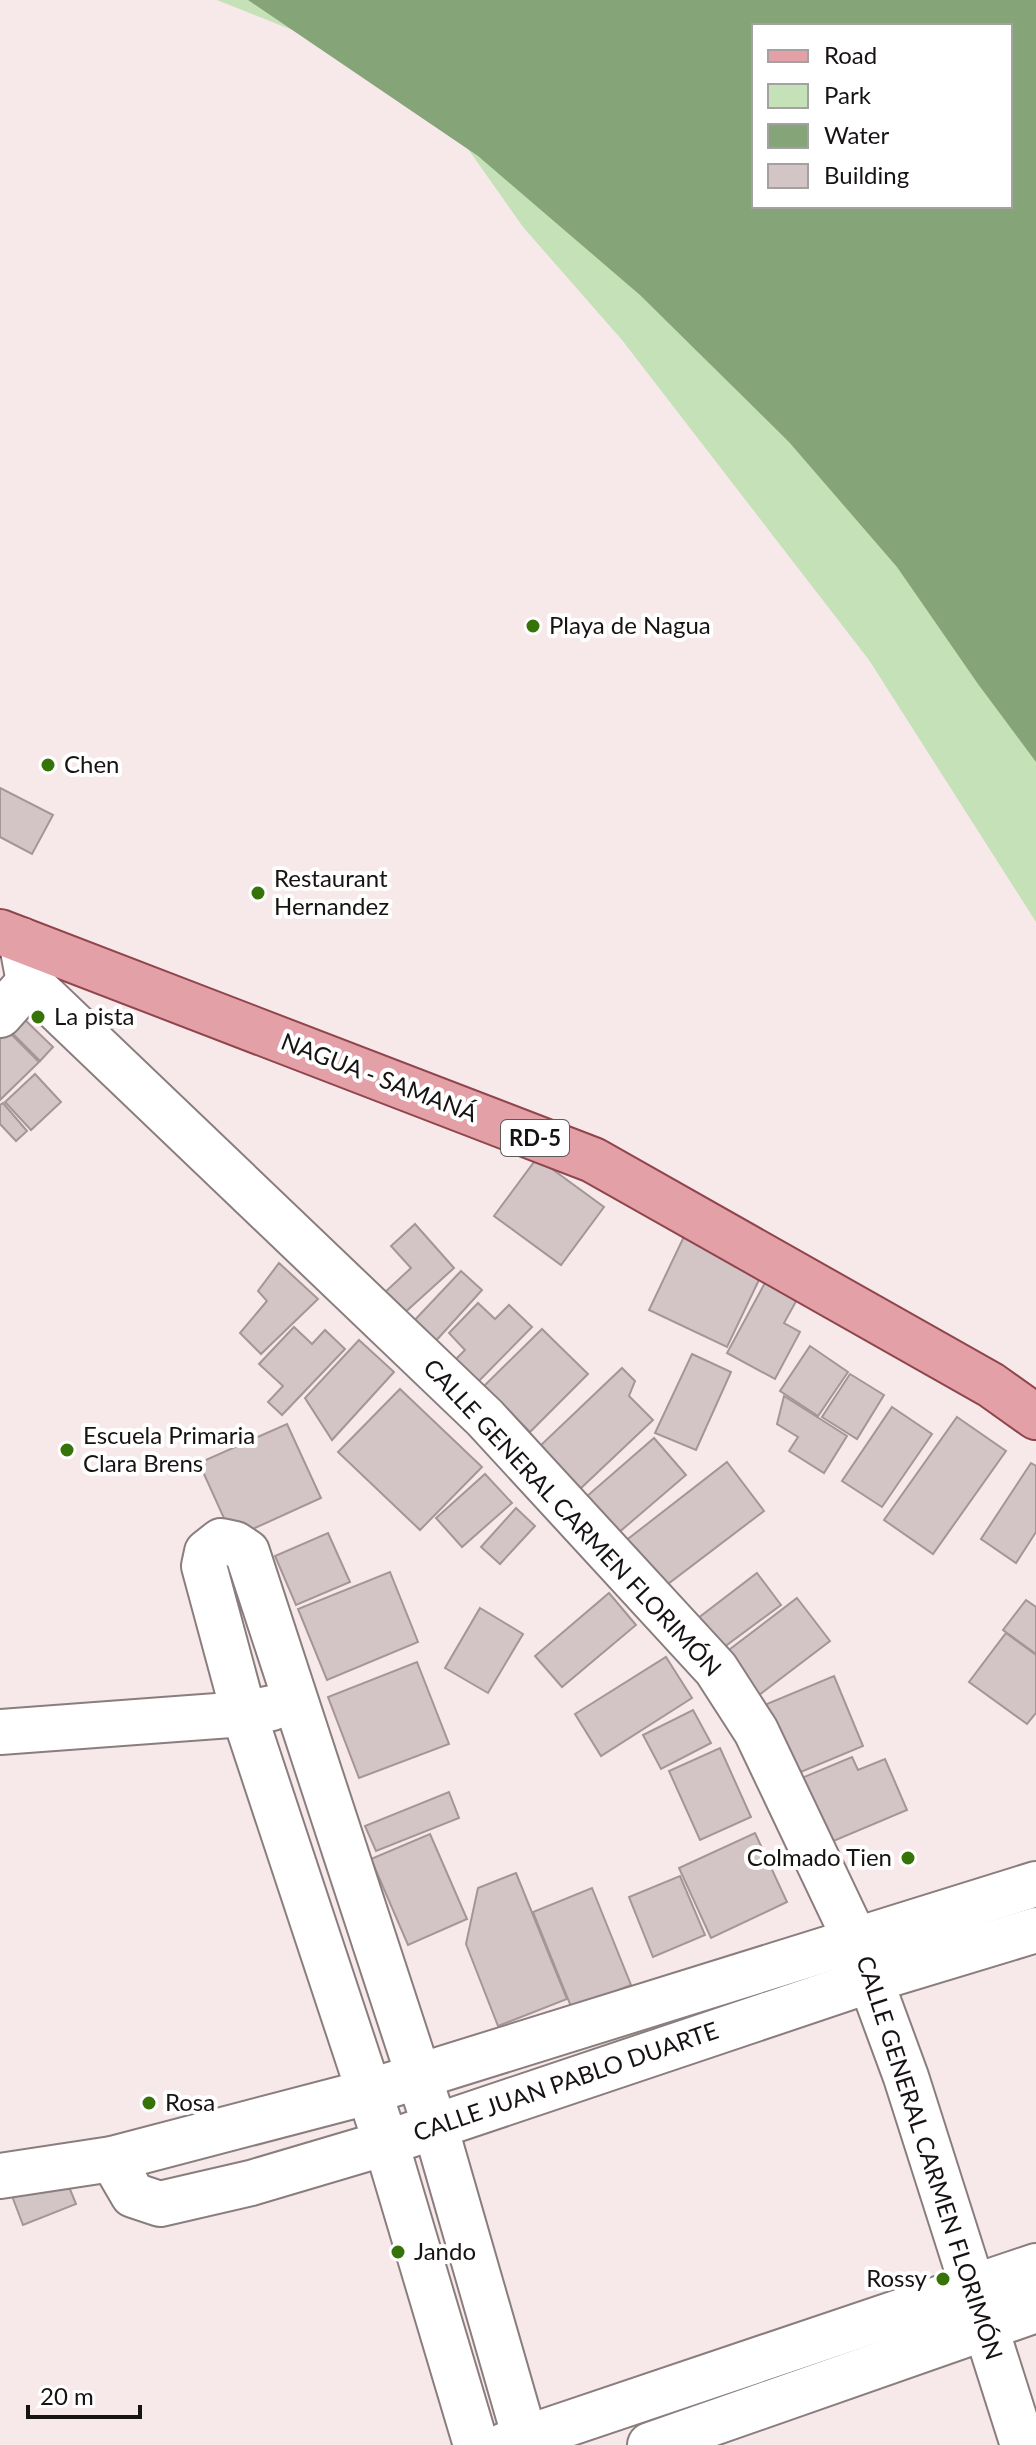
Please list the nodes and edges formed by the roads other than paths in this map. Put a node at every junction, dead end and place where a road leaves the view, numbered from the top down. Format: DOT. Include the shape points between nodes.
graph roads {
  1 [pos="10,936"];
  2 [pos="29,982"];
  3 [pos="0,1015"];
  4 [pos="1036,1417"];
  5 [pos="297,1702"];
  6 [pos="244,1714"];
  7 [pos="0,1732"];
  8 [pos="1036,1884"];
  9 [pos="1036,1930"];
  10 [pos="864,1960"];
  11 [pos="418,2076"];
  12 [pos="368,2092"];
  13 [pos="435,2126"];
  14 [pos="386,2143"];
  15 [pos="112,2159"];
  16 [pos="0,2176"];
  17 [pos="1036,2266"];
  18 [pos="979,2306"];
  19 [pos="1036,2310"];
  20 [pos="519,2443"];
  21 [pos="476,2445"];
  22 [pos="650,2445"];
  23 [pos="1023,2445"];
  1 -- 2 [label="street"];
  1 -- 4 [label="main road, NAGUA - SAMANÁ / RD-5" via="593,1160 991,1385"];
  2 -- 3 [label="street"];
  2 -- 10 [label="street, CALLE GENERAL CARMEN FLORIMÓN" via="485,1418 716,1669 756,1731"];
  5 -- 6 [label="street"];
  5 -- 6 [label="street" via="247,1552 221,1541 207,1552 204,1566"];
  5 -- 11 [label="street"];
  6 -- 7 [label="street"];
  6 -- 12 [label="street"];
  8 -- 10 [label="street, CALLE JUAN PABLO DUARTE"];
  9 -- 10 [label="street, CALLE JUAN PABLO DUARTE"];
  10 -- 11 [label="street, CALLE JUAN PABLO DUARTE"];
  10 -- 13 [label="street, CALLE JUAN PABLO DUARTE"];
  10 -- 18 [label="street, CALLE GENERAL CARMEN FLORIMÓN"];
  11 -- 12 [label="street, CALLE JUAN PABLO DUARTE"];
  11 -- 13 [label="street"];
  12 -- 14 [label="street"];
  12 -- 15 [label="street, CALLE JUAN PABLO DUARTE"];
  13 -- 14 [label="street, CALLE JUAN PABLO DUARTE"];
  13 -- 20 [label="street"];
  14 -- 15 [label="street, CALLE JUAN PABLO DUARTE" via="160,2204 133,2195"];
  14 -- 21 [label="street"];
  15 -- 16 [label="street, CALLE JUAN PABLO DUARTE"];
  17 -- 18 [label="street"];
  18 -- 19 [label="street"];
  18 -- 20 [label="street"];
  18 -- 22 [label="street"];
  18 -- 23 [label="street, CALLE GENERAL CARMEN FLORIMÓN"];
}
